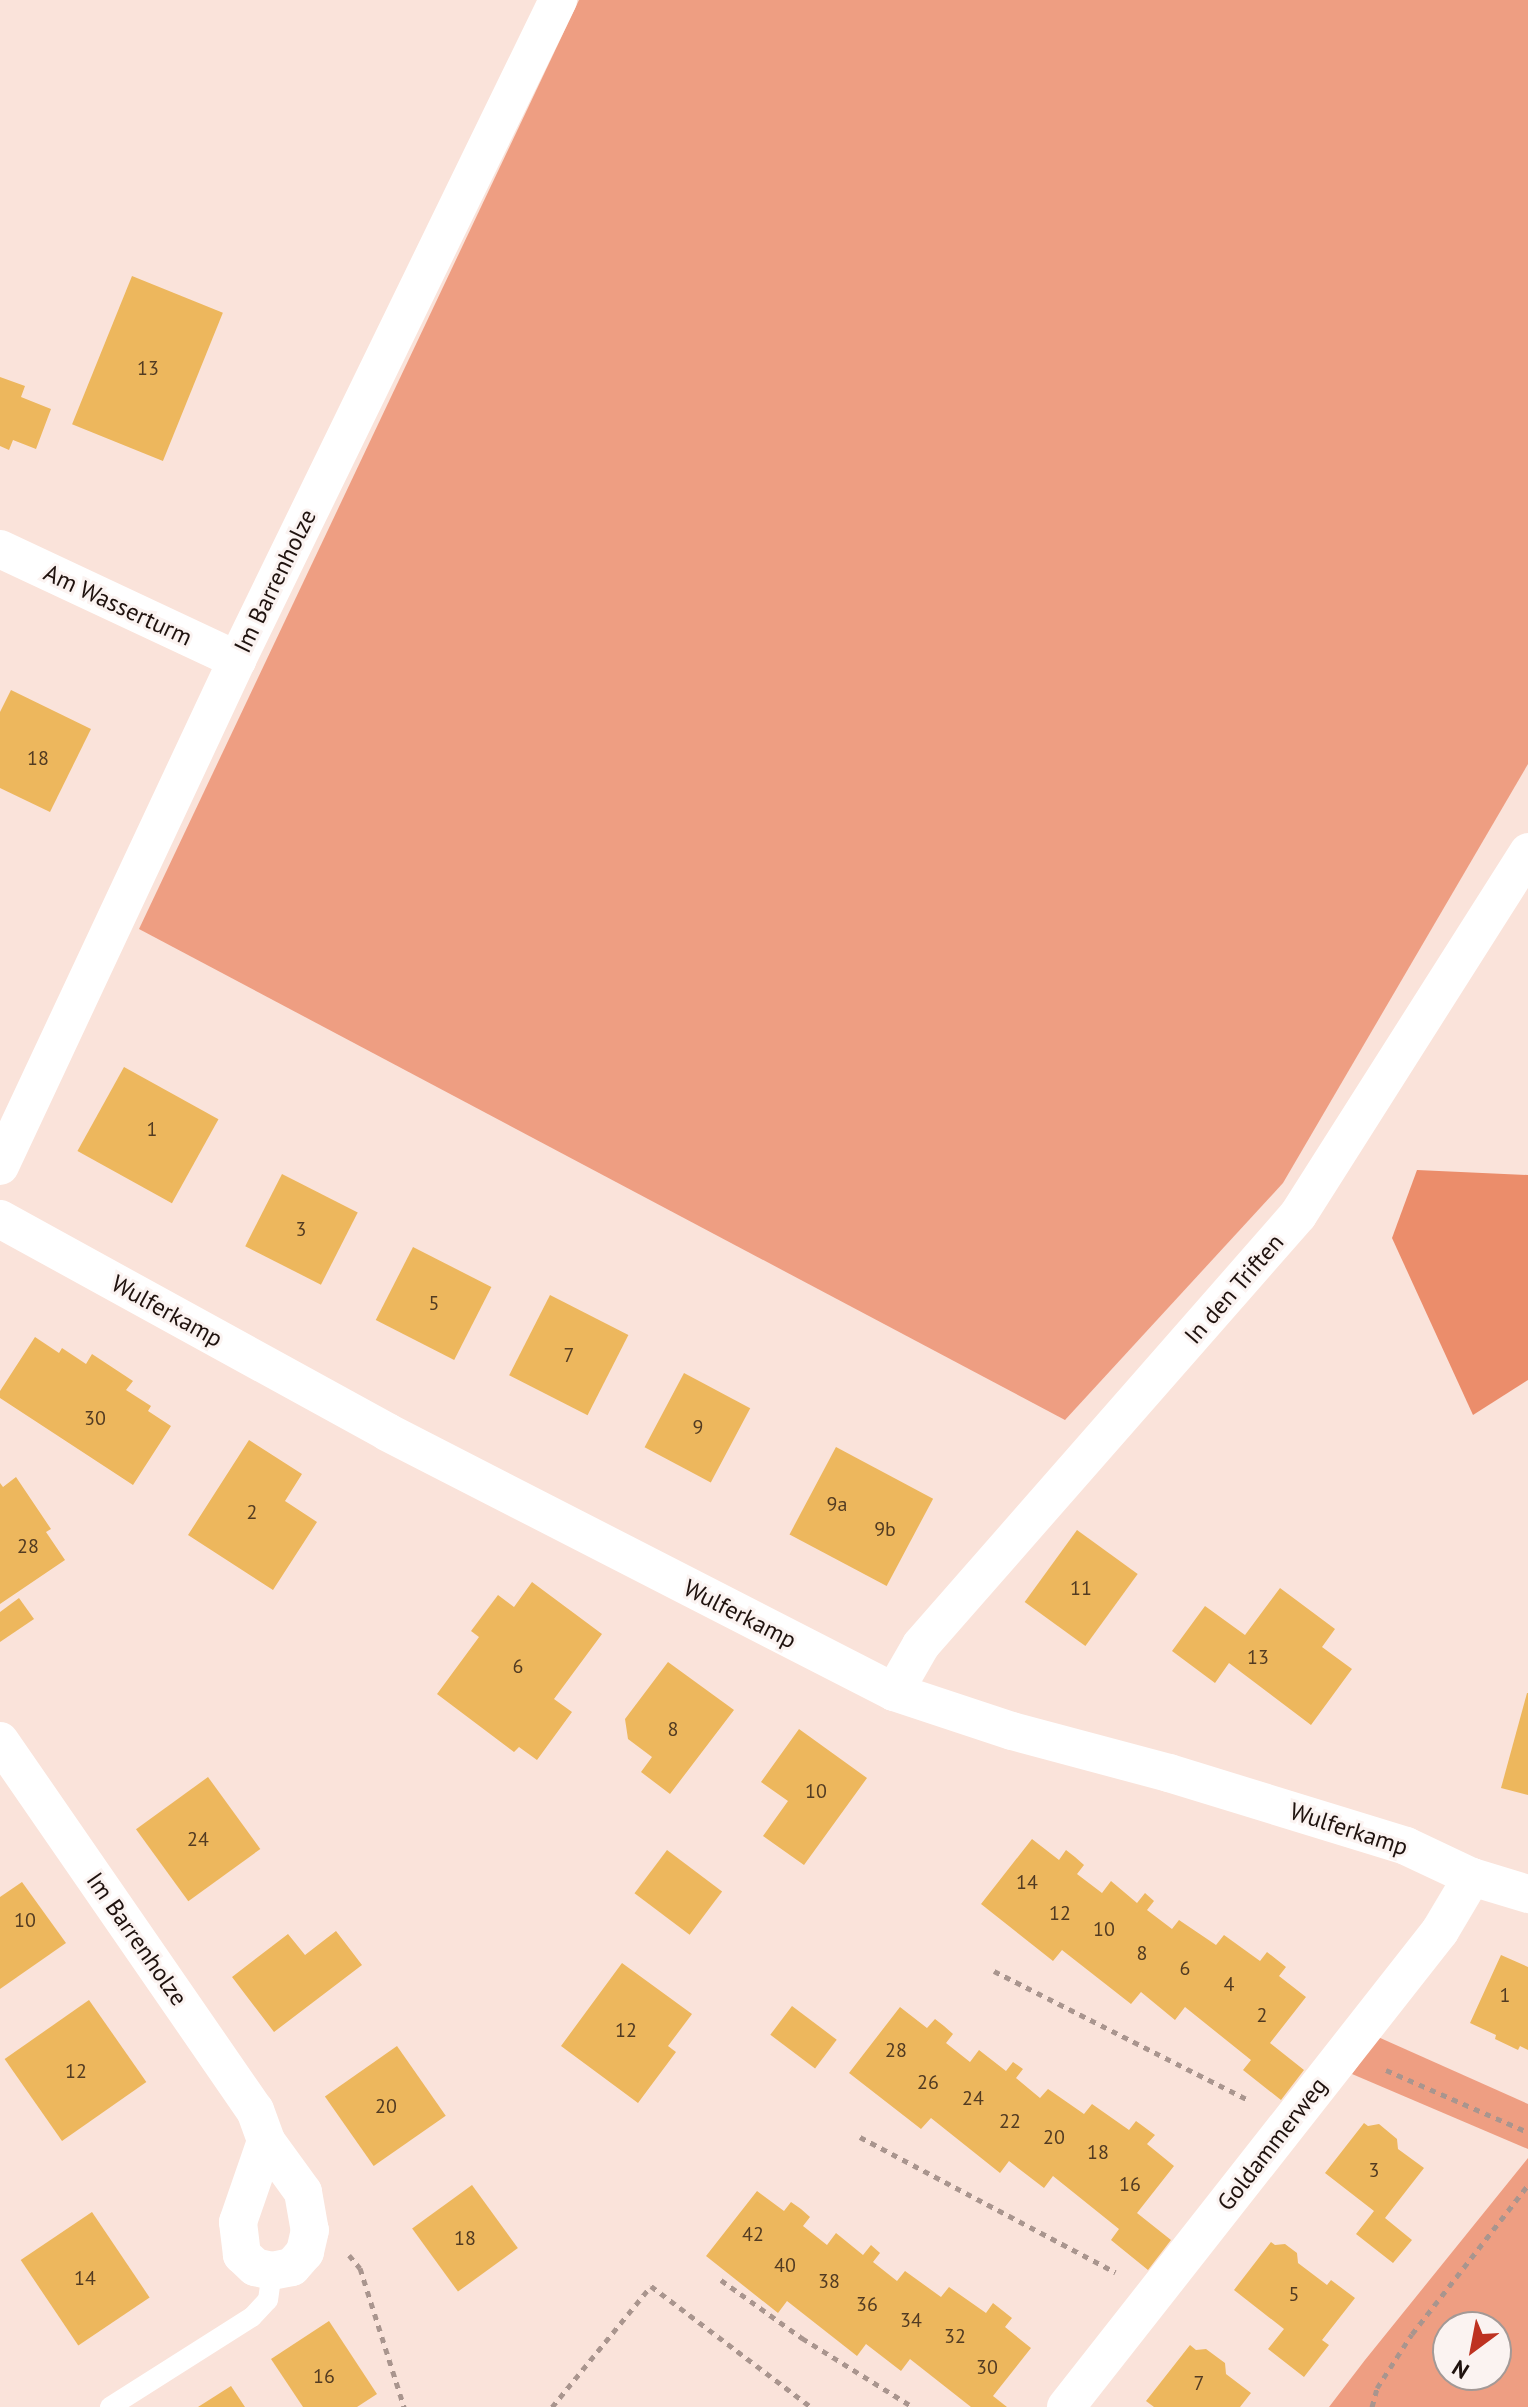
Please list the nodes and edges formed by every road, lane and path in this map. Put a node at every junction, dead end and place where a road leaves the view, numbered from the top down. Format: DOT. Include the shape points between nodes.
graph roads {
  1 [pos="558,0"];
  2 [pos="0,549"];
  3 [pos="237,660"];
  4 [pos="1528,852"];
  5 [pos="0,1166"];
  6 [pos="0,1219"];
  7 [pos="894,1692"];
  8 [pos="0,1741"];
  9 [pos="1472,1877"];
  10 [pos="1528,1894"];
  11 [pos="994,1971"];
  12 [pos="1345,2052"];
  13 [pos="1291,2121"];
  14 [pos="1528,2132"];
  15 [pos="860,2137"];
  16 [pos="266,2141"];
  17 [pos="1528,2185"];
  18 [pos="310,2230"];
  19 [pos="272,2271"];
  20 [pos="721,2280"];
  21 [pos="1155,2294"];
  22 [pos="110,2407"];
  23 [pos="404,2407"];
  24 [pos="552,2407"];
  25 [pos="811,2407"];
  26 [pos="913,2407"];
  27 [pos="1066,2407"];
  28 [pos="1372,2407"];
  1 -- 3 [label="street, Im Barrenholze"];
  2 -- 3 [label="street, Am Wasserturm"];
  3 -- 5 [label="street, Im Barrenholze"];
  4 -- 7 [label="street, In den Triften" via="1298,1215 921,1645"];
  6 -- 7 [label="street, Wulferkamp" via="387,1432"];
  7 -- 9 [label="street, Wulferkamp" via="1406,1846"];
  8 -- 16 [label="street, Im Barrenholze" via="255,2110"];
  9 -- 10 [label="street, Wulferkamp"];
  9 -- 12 [label="street, Goldammerweg" via="1440,1931"];
  11 -- 13 [label="path"];
  12 -- 13 [label="street, Goldammerweg"];
  12 -- 14 [label="path"];
  13 -- 21 [label="street, Goldammerweg"];
  15 -- 21 [label="path"];
  16 -- 18 [label="street, Im Barrenholze" via="303,2192"];
  16 -- 19 [label="street" via="238,2222 242,2255 255,2267"];
  17 -- 28 [label="path" via="1412,2334 1377,2388"];
  18 -- 19 [label="street" via="305,2252 292,2267"];
  18 -- 23 [label="path" via="330,2233 360,2268"];
  19 -- 22 [label="lane" via="268,2300 252,2317"];
  20 -- 26 [label="path"];
  21 -- 27 [label="street, Goldammerweg"];
  24 -- 25 [label="path" via="651,2286"];
}
